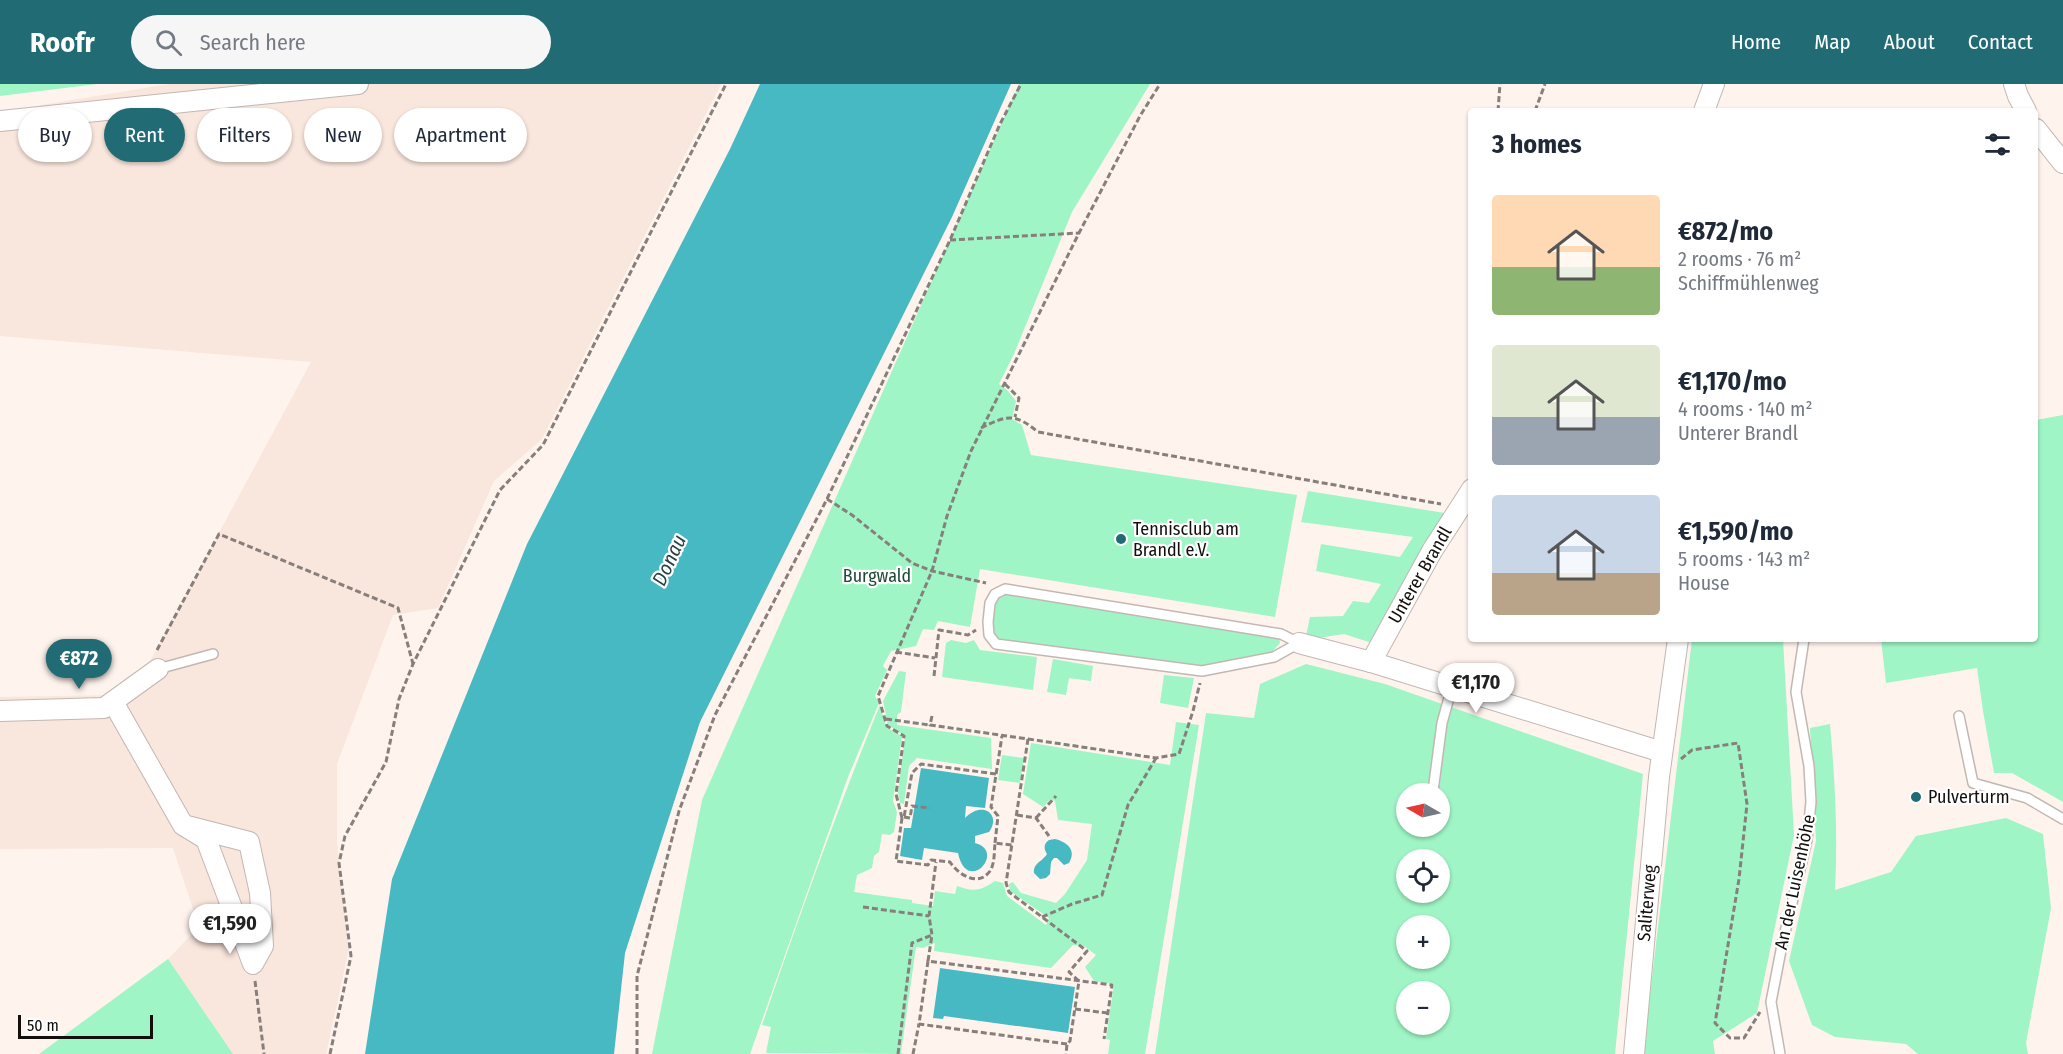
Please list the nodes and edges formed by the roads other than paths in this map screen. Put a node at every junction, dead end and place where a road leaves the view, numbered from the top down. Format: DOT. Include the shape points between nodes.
graph roads {
  1 [pos="358,84"];
  2 [pos="1714,84"];
  3 [pos="2014,84"];
  4 [pos="1705,108"];
  5 [pos="2024,108"];
  6 [pos="0,121"];
  7 [pos="2038,132"];
  8 [pos="2063,163"];
  9 [pos="1468,495"];
  10 [pos="1678,642"];
  11 [pos="1804,642"];
  12 [pos="1299,643"];
  13 [pos="213,654"];
  14 [pos="1371,662"];
  15 [pos="158,669"];
  16 [pos="1452,687"];
  17 [pos="112,702"];
  18 [pos="0,711"];
  19 [pos="1959,716"];
  20 [pos="1662,752"];
  21 [pos="1433,783"];
  22 [pos="2063,819"];
  23 [pos="183,825"];
  24 [pos="1634,1054"];
  25 [pos="1780,1054"];
  1 -- 6 [label="street"];
  2 -- 4 [label="street"];
  3 -- 5 [label="street"];
  7 -- 8 [label="street"];
  9 -- 14 [label="street, Unterer Brandl" via="1432,551"];
  10 -- 20 [label="street"];
  11 -- 25 [label="lane, An der Luisenhöhe" via="1796,692 1811,802 1807,840 1771,1002"];
  12 -- 12 [label="lane" via="1281,634 1005,589 995,594 990,603 988,622 989,635 996,644 1202,671 1274,657"];
  12 -- 14 [label="street"];
  13 -- 15 [label="lane"];
  14 -- 16 [label="street"];
  15 -- 17 [label="street"];
  16 -- 20 [label="street"];
  16 -- 21 [label="lane"];
  17 -- 18 [label="street" via="104,708"];
  17 -- 23 [label="street"];
  19 -- 22 [label="lane" via="1973,783 2026,798"];
  20 -- 24 [label="street, Saliterweg"];
  23 -- 23 [label="street" via="206,839 253,964 262,946 260,893 249,842"];
}
